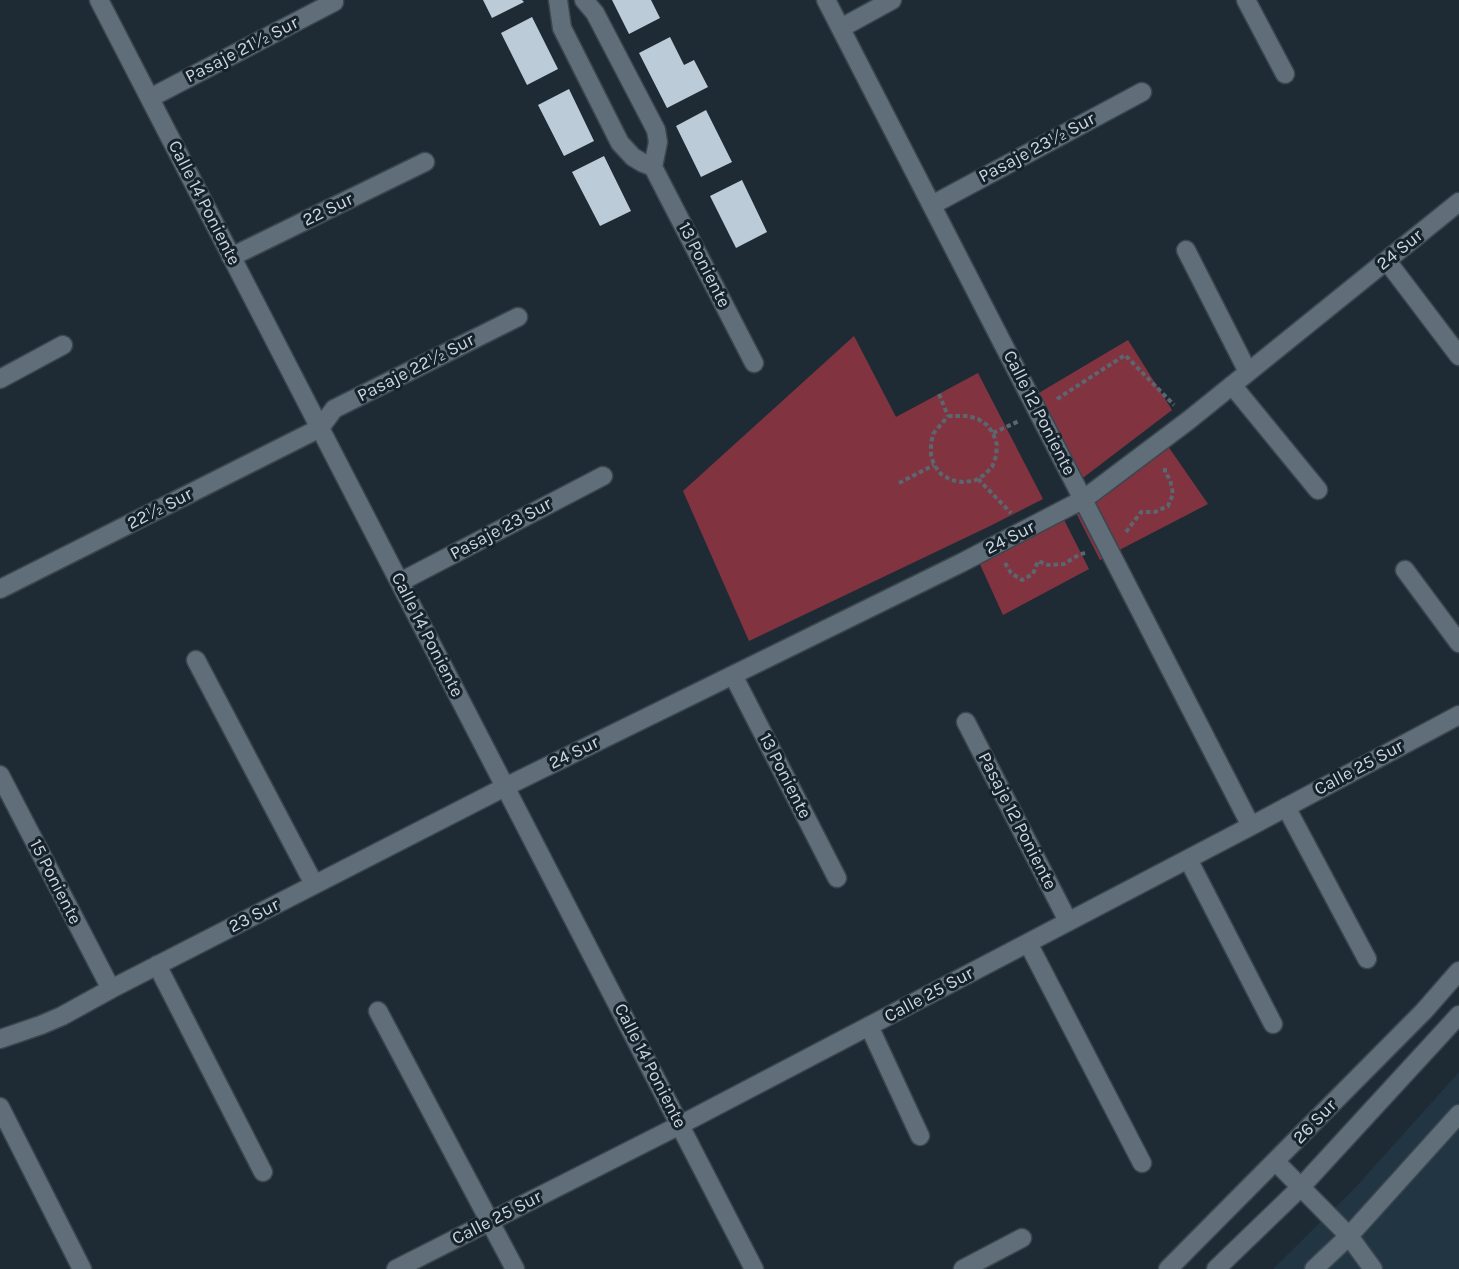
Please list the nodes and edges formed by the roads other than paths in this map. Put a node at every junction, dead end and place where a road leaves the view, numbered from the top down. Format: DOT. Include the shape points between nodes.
graph roads {
  1 [pos="99,0"];
  2 [pos="558,0"];
  3 [pos="584,0"];
  4 [pos="826,0"];
  5 [pos="892,0"];
  6 [pos="1246,0"];
  7 [pos="334,2"];
  8 [pos="841,28"];
  9 [pos="1285,74"];
  10 [pos="1142,92"];
  11 [pos="150,98"];
  12 [pos="424,162"];
  13 [pos="653,167"];
  14 [pos="1459,202"];
  15 [pos="932,205"];
  16 [pos="1186,250"];
  17 [pos="231,257"];
  18 [pos="1387,261"];
  19 [pos="518,317"];
  20 [pos="63,345"];
  21 [pos="1459,356"];
  22 [pos="754,363"];
  23 [pos="1248,372"];
  24 [pos="0,379"];
  25 [pos="1233,385"];
  26 [pos="320,428"];
  27 [pos="603,476"];
  28 [pos="1318,490"];
  29 [pos="1084,499"];
  30 [pos="1405,570"];
  31 [pos="400,582"];
  32 [pos="0,589"];
  33 [pos="1459,643"];
  34 [pos="196,660"];
  35 [pos="733,675"];
  36 [pos="1459,715"];
  37 [pos="966,722"];
  38 [pos="0,775"];
  39 [pos="505,787"];
  40 [pos="1286,807"];
  41 [pos="1251,826"];
  42 [pos="1188,859"];
  43 [pos="837,878"];
  44 [pos="315,884"];
  45 [pos="1068,921"];
  46 [pos="1028,943"];
  47 [pos="1367,959"];
  48 [pos="158,965"];
  49 [pos="1459,971"];
  50 [pos="111,989"];
  51 [pos="378,1011"];
  52 [pos="1459,1015"];
  53 [pos="1273,1024"];
  54 [pos="869,1026"];
  55 [pos="0,1039"];
  56 [pos="0,1107"];
  57 [pos="1459,1114"];
  58 [pos="680,1125"];
  59 [pos="920,1136"];
  60 [pos="1276,1161"];
  61 [pos="1142,1163"];
  62 [pos="263,1172"];
  63 [pos="1301,1187"];
  64 [pos="489,1221"];
  65 [pos="1349,1236"];
  66 [pos="1022,1238"];
  67 [pos="82,1269"];
  68 [pos="396,1269"];
  69 [pos="515,1269"];
  70 [pos="754,1269"];
  71 [pos="963,1269"];
  72 [pos="1168,1269"];
  73 [pos="1215,1269"];
  74 [pos="1314,1269"];
  75 [pos="1373,1269"];
  1 -- 11 [label="street, Calle 14 Poniente"];
  2 -- 13 [label="street" via="562,28 620,143 633,157"];
  3 -- 13 [label="street" via="596,13 656,130"];
  4 -- 8 [label="street, Calle 12 Poniente"];
  5 -- 8 [label="street"];
  6 -- 9 [label="street"];
  7 -- 11 [label="street, Pasaje 21½ Sur"];
  8 -- 15 [label="street, Calle 12 Poniente"];
  10 -- 15 [label="street, Pasaje 23½ Sur"];
  11 -- 17 [label="street, Calle 14 Poniente"];
  12 -- 17 [label="street, 22 Sur"];
  13 -- 22 [label="street, 13 Poniente"];
  14 -- 18 [label="street, 24 Sur"];
  15 -- 29 [label="street, Calle 12 Poniente"];
  16 -- 23 [label="street"];
  17 -- 26 [label="street, Calle 14 Poniente"];
  18 -- 21 [label="street"];
  18 -- 23 [label="street, 24 Sur"];
  19 -- 26 [label="street, Pasaje 22½ Sur" via="334,409"];
  20 -- 24 [label="street"];
  23 -- 25 [label="street, 24 Sur"];
  25 -- 28 [label="street"];
  25 -- 29 [label="street, 24 Sur"];
  26 -- 31 [label="street, Calle 14 Poniente"];
  26 -- 32 [label="street, 22½ Sur"];
  27 -- 31 [label="street, Pasaje 23 Sur"];
  29 -- 35 [label="street, 24 Sur"];
  29 -- 41 [label="street, Calle 12 Poniente"];
  30 -- 33 [label="street"];
  31 -- 39 [label="street, Calle 14 Poniente"];
  34 -- 44 [label="street"];
  35 -- 39 [label="street, 24 Sur"];
  35 -- 43 [label="street, 13 Poniente"];
  36 -- 40 [label="street, Calle 25 Sur"];
  37 -- 45 [label="street, Pasaje 12 Poniente"];
  38 -- 50 [label="street, 15 Poniente"];
  39 -- 44 [label="street, 23 Sur"];
  39 -- 58 [label="street, Calle 14 Poniente"];
  40 -- 41 [label="street, Calle 25 Sur"];
  40 -- 47 [label="street"];
  41 -- 42 [label="street, Calle 25 Sur"];
  42 -- 45 [label="street, Calle 25 Sur"];
  42 -- 53 [label="street"];
  44 -- 48 [label="street, 23 Sur"];
  45 -- 46 [label="street, Calle 25 Sur"];
  46 -- 54 [label="street, Calle 25 Sur"];
  46 -- 61 [label="street"];
  48 -- 50 [label="street, 23 Sur"];
  48 -- 62 [label="street"];
  49 -- 60 [label="street, 26 Sur"];
  50 -- 55 [label="street, 23 Sur" via="62,1016"];
  51 -- 64 [label="street"];
  52 -- 63 [label="street, 26 Sur"];
  54 -- 58 [label="street, Calle 25 Sur"];
  54 -- 59 [label="street"];
  56 -- 67 [label="street"];
  57 -- 65 [label="street"];
  58 -- 64 [label="street, Calle 25 Sur"];
  58 -- 70 [label="street, Calle 14 Poniente"];
  60 -- 63 [label="street"];
  60 -- 72 [label="street, 26 Sur"];
  63 -- 65 [label="street"];
  63 -- 73 [label="street, 26 Sur"];
  64 -- 68 [label="street, Calle 25 Sur"];
  64 -- 69 [label="street"];
  65 -- 74 [label="street"];
  65 -- 75 [label="street"];
  66 -- 71 [label="street"];
}
